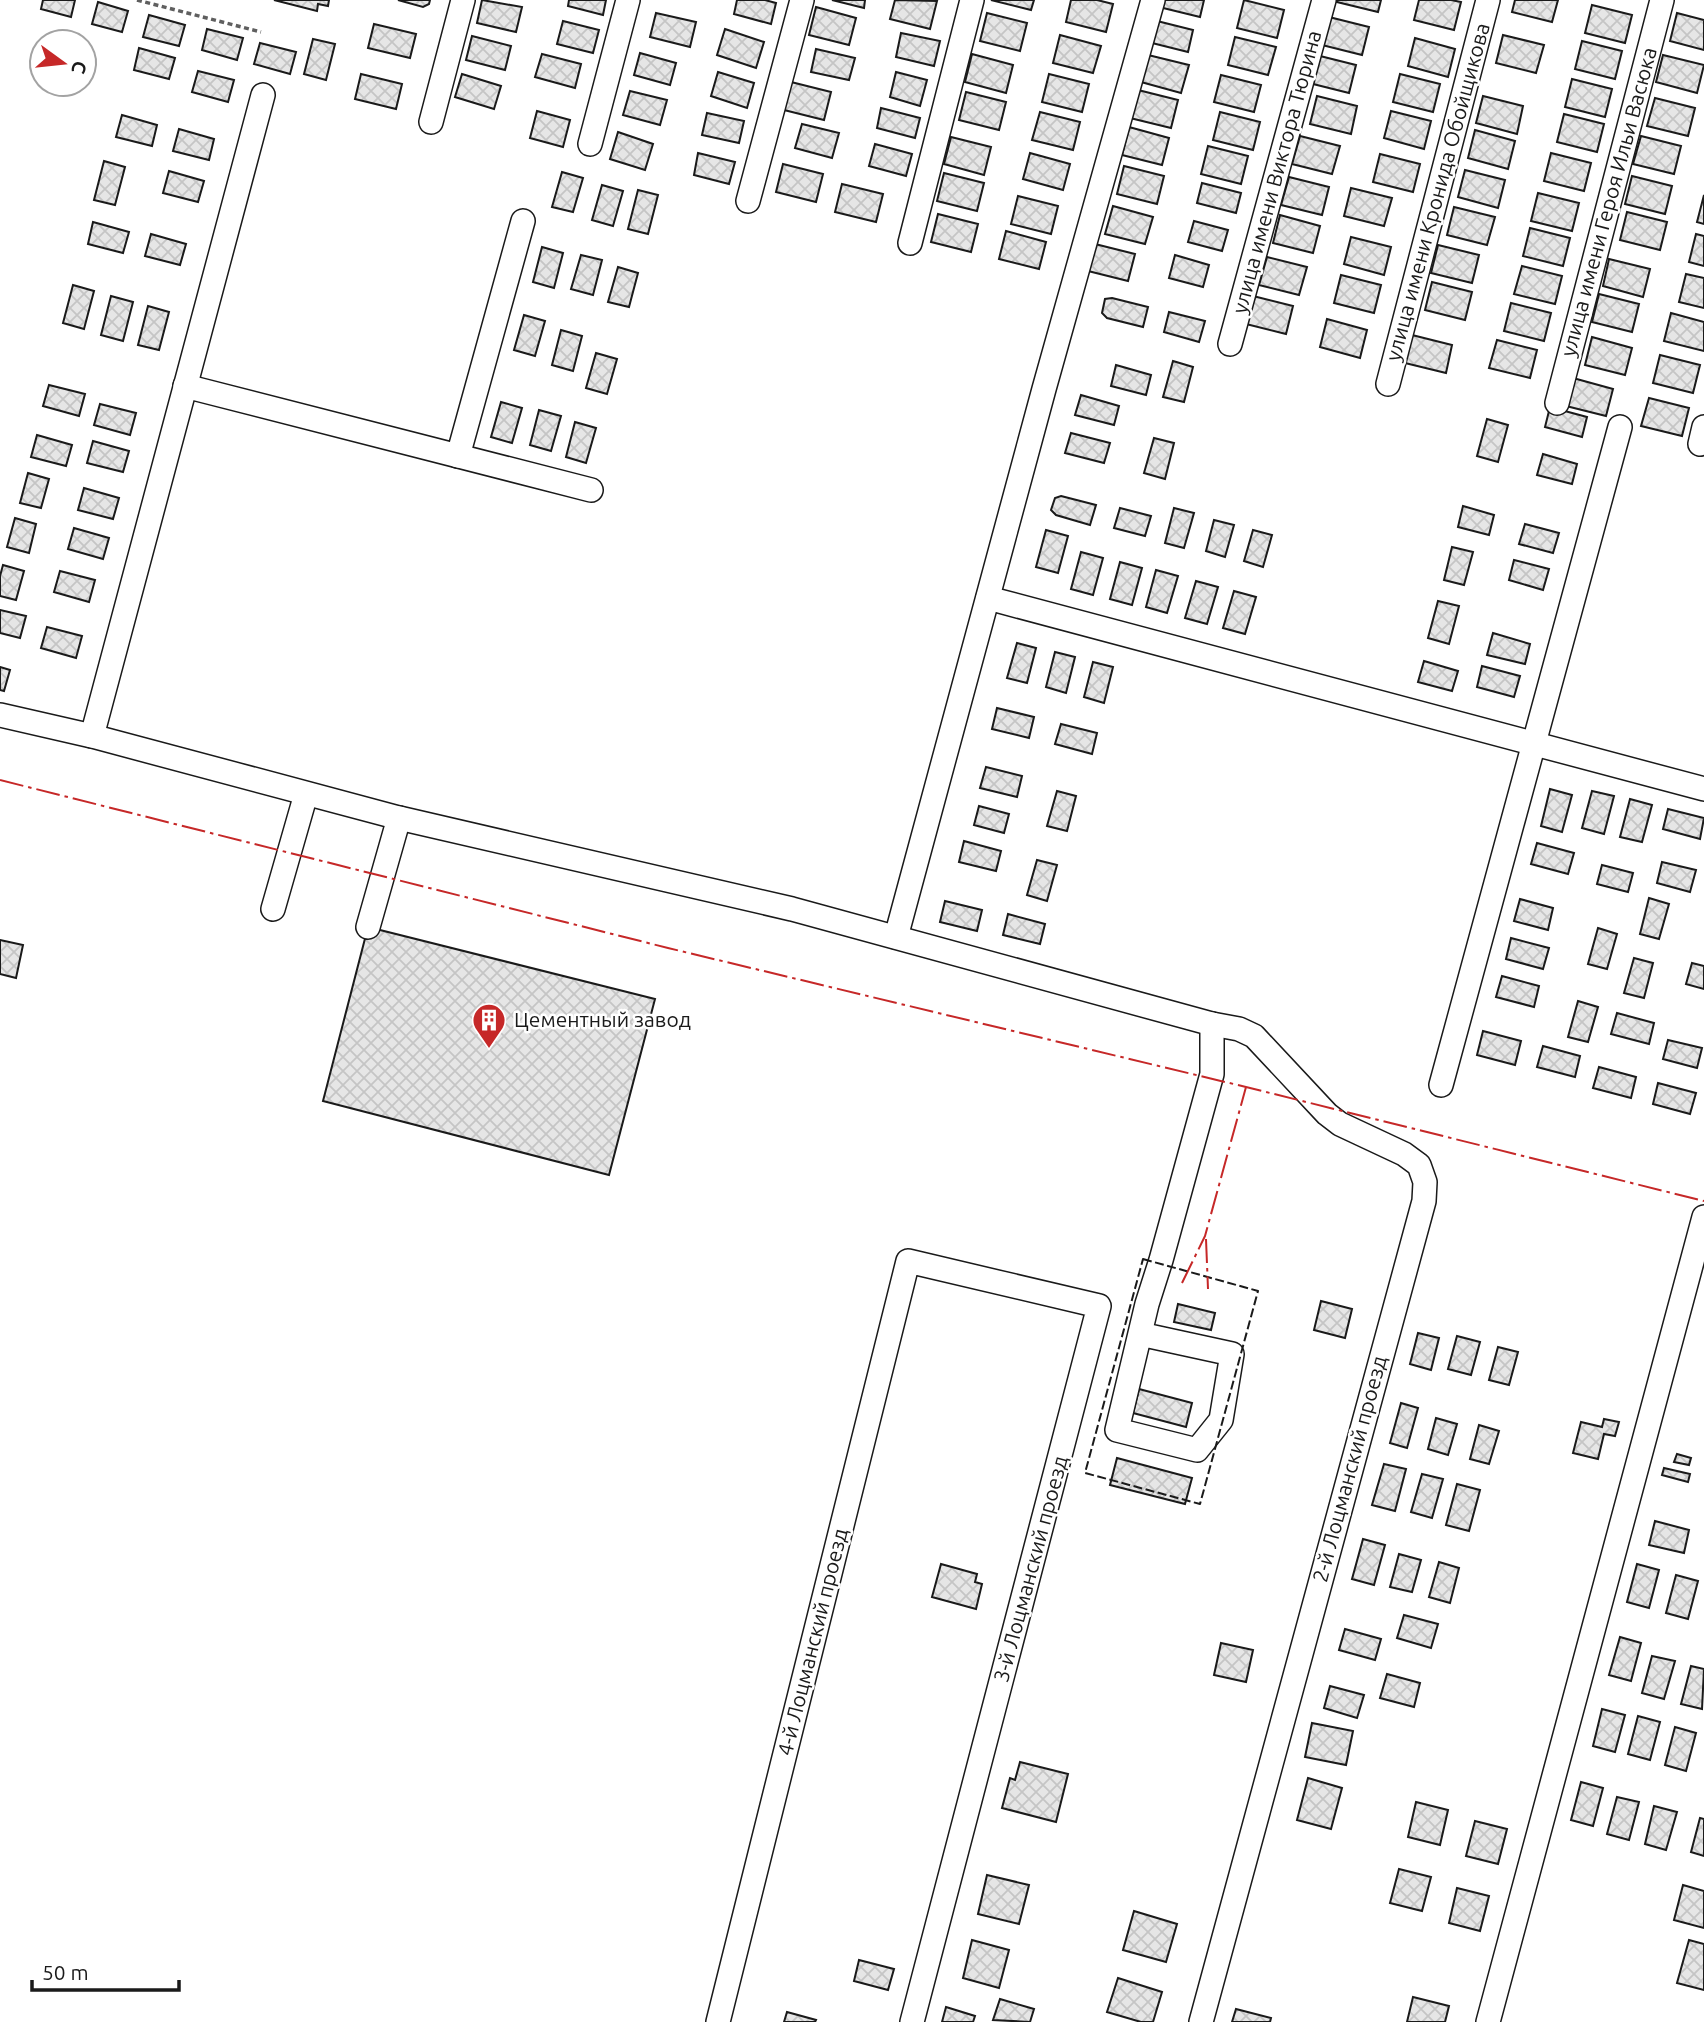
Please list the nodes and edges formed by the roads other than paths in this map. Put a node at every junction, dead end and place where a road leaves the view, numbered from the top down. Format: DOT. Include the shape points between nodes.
graph roads {
  1 [pos="463,0"];
  2 [pos="628,0"];
  3 [pos="802,0"];
  4 [pos="972,0"];
  5 [pos="1153,0"];
  6 [pos="1324,0"];
  7 [pos="1488,0"];
  8 [pos="1662,0"];
  9 [pos="264,95"];
  10 [pos="431,122"];
  11 [pos="590,144"];
  12 [pos="748,201"];
  13 [pos="523,221"];
  14 [pos="910,243"];
  15 [pos="1230,344"];
  16 [pos="1388,384"];
  17 [pos="186,386"];
  18 [pos="1557,403"];
  19 [pos="1620,427"];
  20 [pos="458,456"];
  21 [pos="590,490"];
  22 [pos="988,598"];
  23 [pos="0,715"];
  24 [pos="92,736"];
  25 [pos="1534,744"];
  26 [pos="1704,789"];
  27 [pos="306,794"];
  28 [pos="399,818"];
  29 [pos="273,909"];
  30 [pos="368,927"];
  31 [pos="896,937"];
  32 [pos="1212,1024"];
  33 [pos="1441,1085"];
  34 [pos="1704,1217"];
  35 [pos="908,1261"];
  36 [pos="1140,1334"];
  37 [pos="718,2022"];
  38 [pos="912,2022"];
  39 [pos="1201,2022"];
  40 [pos="1488,2022"];
  1 -- 10 [label="street"];
  2 -- 11 [label="street"];
  3 -- 12 [label="street"];
  4 -- 14 [label="street"];
  5 -- 22 [label="street"];
  6 -- 15 [label="street, улица имени Виктора Тюрина"];
  7 -- 16 [label="street, улица имени Кронида Обойщикова"];
  8 -- 18 [label="street, улица имени Героя Ильи Васюка"];
  9 -- 17 [label="street"];
  13 -- 20 [label="street"];
  17 -- 20 [label="street"];
  17 -- 24 [label="street"];
  19 -- 25 [label="street"];
  20 -- 21 [label="street"];
  22 -- 25 [label="street"];
  22 -- 31 [label="street"];
  23 -- 24 [label="street"];
  24 -- 27 [label="street"];
  25 -- 26 [label="street"];
  25 -- 33 [label="street"];
  27 -- 28 [label="street"];
  27 -- 29 [label="street"];
  28 -- 30 [label="street"];
  28 -- 31 [label="street" via="792,908"];
  31 -- 32 [label="street"];
  32 -- 36 [label="street" via="1212,1074"];
  32 -- 39 [label="street, 2-й Лоцманский проезд" via="1247,1032 1327,1114 1404,1154 1419,1165 1426,1182"];
  34 -- 40 [label="street"];
  35 -- 37 [label="street, 4-й Лоцманский проезд"];
  35 -- 38 [label="street, 3-й Лоцманский проезд" via="1100,1306"];
  36 -- 36 [label="street" via="1116,1430 1197,1450 1221,1420 1232,1354"];
}
